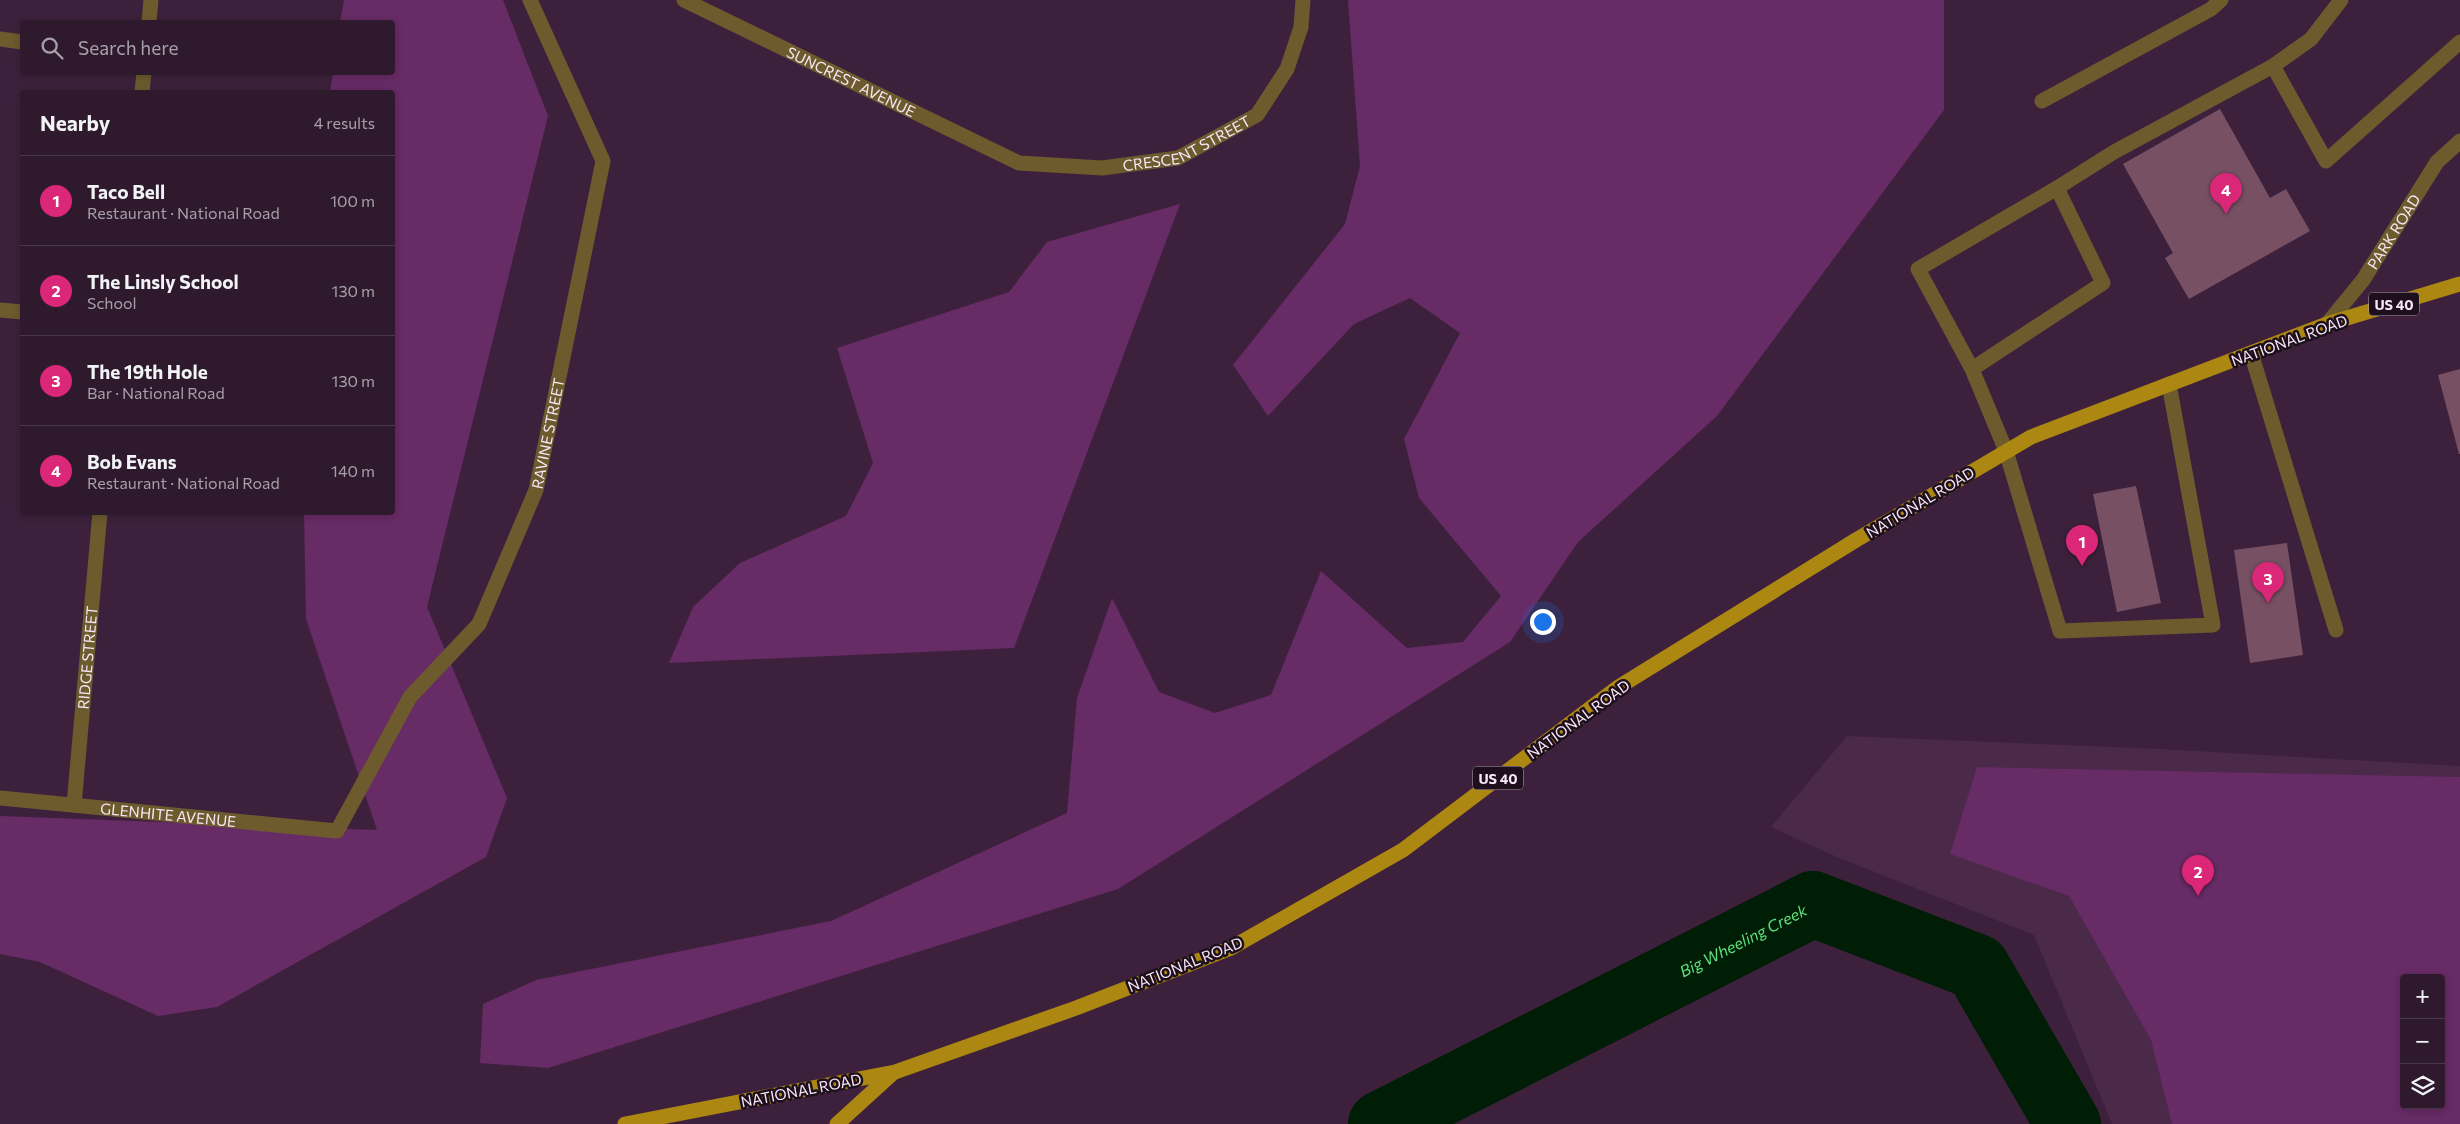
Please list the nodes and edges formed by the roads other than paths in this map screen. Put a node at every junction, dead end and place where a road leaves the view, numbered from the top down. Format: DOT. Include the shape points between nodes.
graph roads {
  1 [pos="151,0"];
  2 [pos="530,0"];
  3 [pos="684,0"];
  4 [pos="1303,0"];
  5 [pos="2221,0"];
  6 [pos="2341,0"];
  7 [pos="149,20"];
  8 [pos="0,39"];
  9 [pos="20,42"];
  10 [pos="2460,42"];
  11 [pos="2273,66"];
  12 [pos="144,75"];
  13 [pos="142,90"];
  14 [pos="2042,101"];
  15 [pos="2460,141"];
  16 [pos="1019,163"];
  17 [pos="2057,188"];
  18 [pos="2460,284"];
  19 [pos="0,310"];
  20 [pos="20,312"];
  21 [pos="2328,324"];
  22 [pos="2251,353"];
  23 [pos="1972,369"];
  24 [pos="2169,384"];
  25 [pos="2006,451"];
  26 [pos="100,515"];
  27 [pos="2336,630"];
  28 [pos="0,798"];
  29 [pos="74,805"];
  30 [pos="337,831"];
  31 [pos="895,1072"];
  32 [pos="625,1124"];
  33 [pos="837,1124"];
  1 -- 7 [label="street"];
  2 -- 30 [label="street, RAVINE STREET" via="603,161 536,490 479,624 410,697"];
  3 -- 16 [label="street, SUNCREST AVENUE"];
  4 -- 16 [label="street, CRESCENT STREET" via="1301,27 1287,69 1257,115 1178,158 1102,168"];
  5 -- 14 [label="street" via="2211,9"];
  6 -- 11 [label="street" via="2310,39"];
  8 -- 9 [label="street"];
  10 -- 11 [label="street" via="2326,161"];
  11 -- 17 [label="street" via="2114,152"];
  12 -- 13 [label="street"];
  15 -- 21 [label="street, PARK ROAD" via="2437,162 2363,280"];
  17 -- 23 [label="street" via="2103,283"];
  17 -- 23 [label="street" via="1918,269"];
  18 -- 21 [label="main road, NATIONAL ROAD / US 40"];
  19 -- 20 [label="street"];
  21 -- 22 [label="main road, NATIONAL ROAD / US 40"];
  22 -- 24 [label="main road, NATIONAL ROAD / US 40"];
  22 -- 27 [label="street"];
  23 -- 25 [label="street"];
  24 -- 25 [label="main road, NATIONAL ROAD / US 40" via="2031,436"];
  24 -- 25 [label="street" via="2213,625 2060,631"];
  25 -- 31 [label="main road, NATIONAL ROAD / US 40" via="1618,688 1403,850 1231,948 1076,1008"];
  26 -- 29 [label="street, RIDGE STREET"];
  28 -- 29 [label="street, GLENHITE AVENUE"];
  29 -- 30 [label="street, GLENHITE AVENUE"];
  31 -- 32 [label="main road, NATIONAL ROAD / US 40"];
  31 -- 33 [label="main road"];
}
